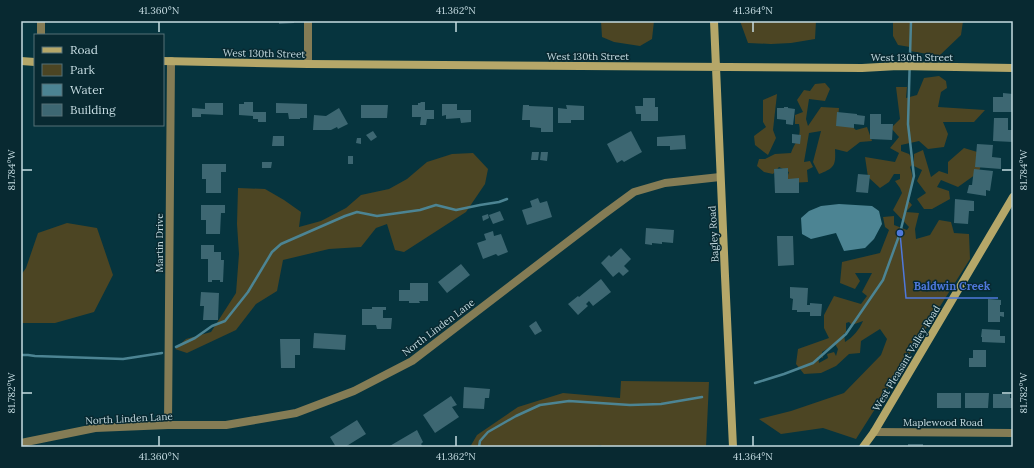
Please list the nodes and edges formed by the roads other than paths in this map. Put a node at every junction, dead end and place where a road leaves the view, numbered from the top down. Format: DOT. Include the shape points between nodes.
graph roads {
  1 [pos="41,21"];
  2 [pos="308,21"];
  3 [pos="714,21"];
  4 [pos="41,34"];
  5 [pos="21,61"];
  6 [pos="167,61"];
  7 [pos="34,62"];
  8 [pos="308,64"];
  9 [pos="716,67"];
  10 [pos="1013,68"];
  11 [pos="720,177"];
  12 [pos="1013,197"];
  13 [pos="168,425"];
  14 [pos="874,432"];
  15 [pos="1013,433"];
  16 [pos="21,443"];
  17 [pos="733,447"];
  18 [pos="863,447"];
  1 -- 4 [label="street"];
  2 -- 8 [label="street"];
  3 -- 9 [label="main road, Bagley Road"];
  5 -- 7 [label="main road"];
  6 -- 8 [label="main road, West 130th Street"];
  6 -- 13 [label="street, Martin Drive"];
  8 -- 9 [label="main road, West 130th Street"];
  9 -- 10 [label="main road, West 130th Street"];
  9 -- 11 [label="main road, Bagley Road"];
  11 -- 13 [label="street, North Linden Lane" via="664,183 634,192 412,361 354,391 296,413 226,425"];
  11 -- 17 [label="main road, Bagley Road"];
  12 -- 14 [label="main road, West Pleasant Valley Road"];
  13 -- 16 [label="street, North Linden Lane" via="95,428"];
  14 -- 15 [label="street, Maplewood Road"];
  14 -- 18 [label="main road, West Pleasant Valley Road"];
}
